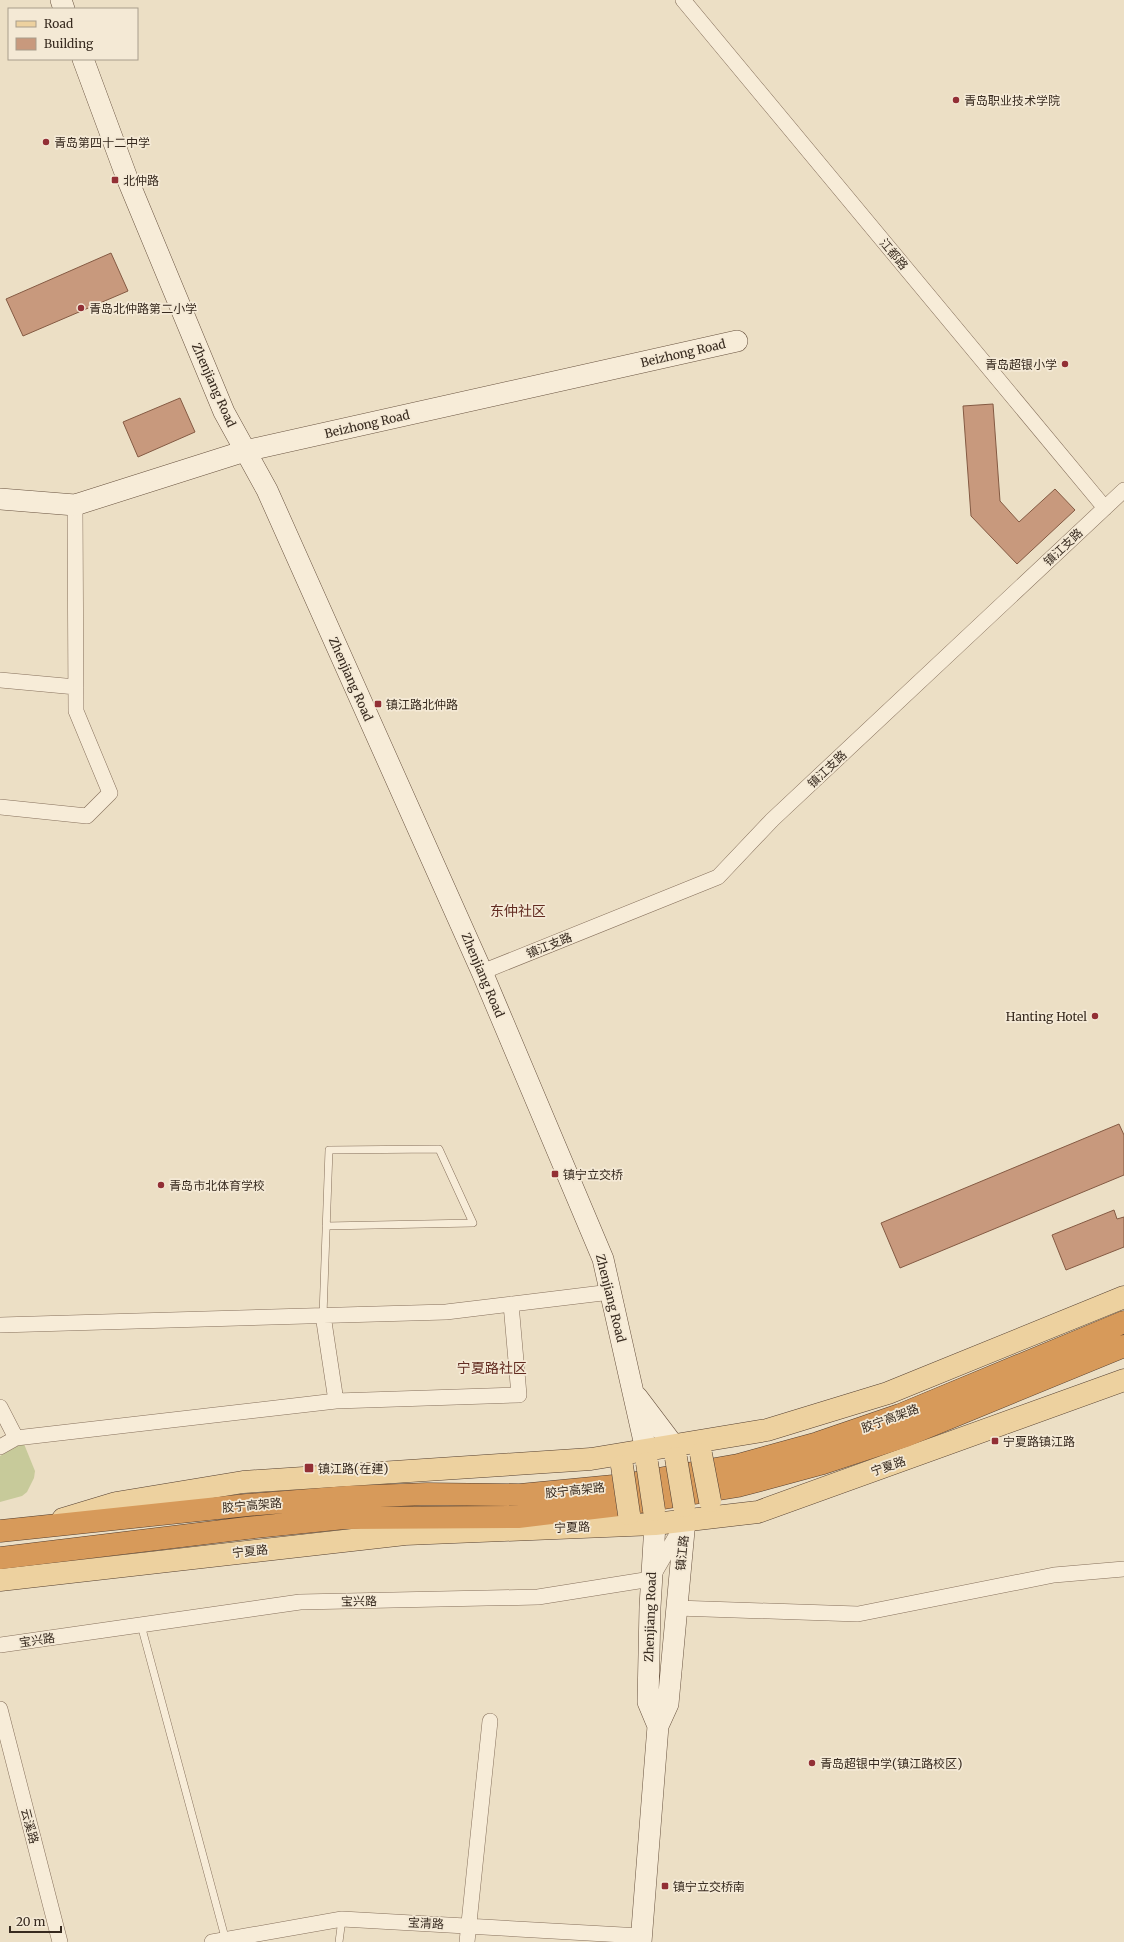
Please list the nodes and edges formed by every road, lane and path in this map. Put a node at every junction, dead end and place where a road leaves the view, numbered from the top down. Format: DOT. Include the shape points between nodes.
graph roads {
  1 [pos="683,0"];
  2 [pos="83,60"];
  3 [pos="737,341"];
  4 [pos="245,451"];
  5 [pos="1124,490"];
  6 [pos="0,499"];
  7 [pos="75,505"];
  8 [pos="1105,508"];
  9 [pos="0,680"];
  10 [pos="76,687"];
  11 [pos="0,807"];
  12 [pos="482,972"];
  13 [pos="326,1226"];
  14 [pos="611,1292"];
  15 [pos="1124,1297"];
  16 [pos="511,1304"];
  17 [pos="323,1315"];
  18 [pos="1124,1322"];
  19 [pos="0,1324"];
  20 [pos="1124,1346"];
  21 [pos="1124,1380"];
  22 [pos="634,1392"];
  23 [pos="336,1401"];
  24 [pos="0,1407"];
  25 [pos="16,1438"];
  26 [pos="0,1447"];
  27 [pos="707,1447"];
  28 [pos="675,1452"];
  29 [pos="646,1456"];
  30 [pos="615,1461"];
  31 [pos="685,1513"];
  32 [pos="728,1515"];
  33 [pos="655,1517"];
  34 [pos="623,1520"];
  35 [pos="32,1528"];
  36 [pos="0,1531"];
  37 [pos="0,1558"];
  38 [pos="1124,1569"];
  39 [pos="651,1579"];
  40 [pos="0,1580"];
  41 [pos="676,1608"];
  42 [pos="141,1625"];
  43 [pos="0,1645"];
  44 [pos="0,1709"];
  45 [pos="490,1720"];
  46 [pos="658,1726"];
  47 [pos="5,1750"];
  48 [pos="342,1919"];
  49 [pos="469,1925"];
  50 [pos="641,1939"];
  51 [pos="221,1941"];
  52 [pos="60,1942"];
  53 [pos="339,1942"];
  54 [pos="467,1942"];
  1 -- 8 [label="street, 江都路"];
  2 -- 4 [label="street, Zhenjiang Road" via="127,178 224,412"];
  3 -- 4 [label="street, Beizhong Road"];
  4 -- 7 [label="street, Beizhong Road"];
  4 -- 12 [label="street, Zhenjiang Road" via="267,490"];
  5 -- 8 [label="street, 镇江支路"];
  6 -- 7 [label="street, Beizhong Road"];
  7 -- 10 [label="street"];
  8 -- 12 [label="street, 镇江支路" via="772,820 718,877"];
  9 -- 10 [label="street"];
  10 -- 11 [label="street" via="76,711 110,793 87,816"];
  12 -- 14 [label="street, Zhenjiang Road" via="603,1259"];
  13 -- 13 [label="lane" via="329,1150 439,1149 473,1223"];
  13 -- 17 [label="lane"];
  14 -- 16 [label="street"];
  14 -- 22 [label="street, Zhenjiang Road"];
  15 -- 27 [label="main road" via="888,1393"];
  16 -- 17 [label="street" via="446,1312"];
  16 -- 23 [label="street" via="519,1395"];
  17 -- 19 [label="street"];
  17 -- 23 [label="street"];
  18 -- 35 [label="highway, 胶宁高架路" via="900,1415 818,1443 738,1465 624,1485 520,1495 427,1494 347,1497"];
  20 -- 37 [label="highway, 胶宁高架路" via="905,1436 820,1464 738,1486 627,1504 518,1517 344,1518"];
  21 -- 32 [label="main road, 宁夏路" via="758,1512"];
  22 -- 28 [label="street, 镇江路"];
  22 -- 29 [label="street, Zhenjiang Road"];
  23 -- 25 [label="street"];
  24 -- 25 [label="street"];
  25 -- 26 [label="street"];
  27 -- 28 [label="main road"];
  27 -- 32 [label="main road, bridge" via="710,1502"];
  28 -- 29 [label="main road"];
  28 -- 31 [label="main road, 镇江路, bridge"];
  29 -- 30 [label="main road"];
  29 -- 33 [label="main road, Zhenjiang Road, bridge"];
  30 -- 34 [label="main road, bridge"];
  30 -- 35 [label="main road" via="591,1459 243,1482 116,1503"];
  31 -- 32 [label="main road, 宁夏路"];
  31 -- 33 [label="main road, 宁夏路"];
  31 -- 39 [label="street"];
  31 -- 41 [label="street, 镇江路"];
  33 -- 34 [label="main road, 宁夏路"];
  33 -- 39 [label="street, Zhenjiang Road"];
  34 -- 40 [label="main road, 宁夏路" via="404,1534"];
  35 -- 36 [label="highway, 胶宁高架路"];
  38 -- 41 [label="street" via="1054,1576 858,1614"];
  39 -- 42 [label="street, 宝兴路" via="538,1597 300,1602"];
  39 -- 46 [label="street, Zhenjiang Road" via="648,1702"];
  41 -- 46 [label="street, 镇江路" via="668,1704"];
  42 -- 43 [label="street, 宝兴路"];
  42 -- 51 [label="lane"];
  44 -- 47 [label="street, 云溪路"];
  45 -- 49 [label="street"];
  46 -- 50 [label="street, Zhenjiang Road"];
  47 -- 52 [label="street, 云溪路"];
  48 -- 49 [label="street, 宝清路"];
  48 -- 51 [label="street, 宝清路"];
  48 -- 53 [label="lane"];
  49 -- 50 [label="street, 宝清路"];
  49 -- 54 [label="street"];
}
